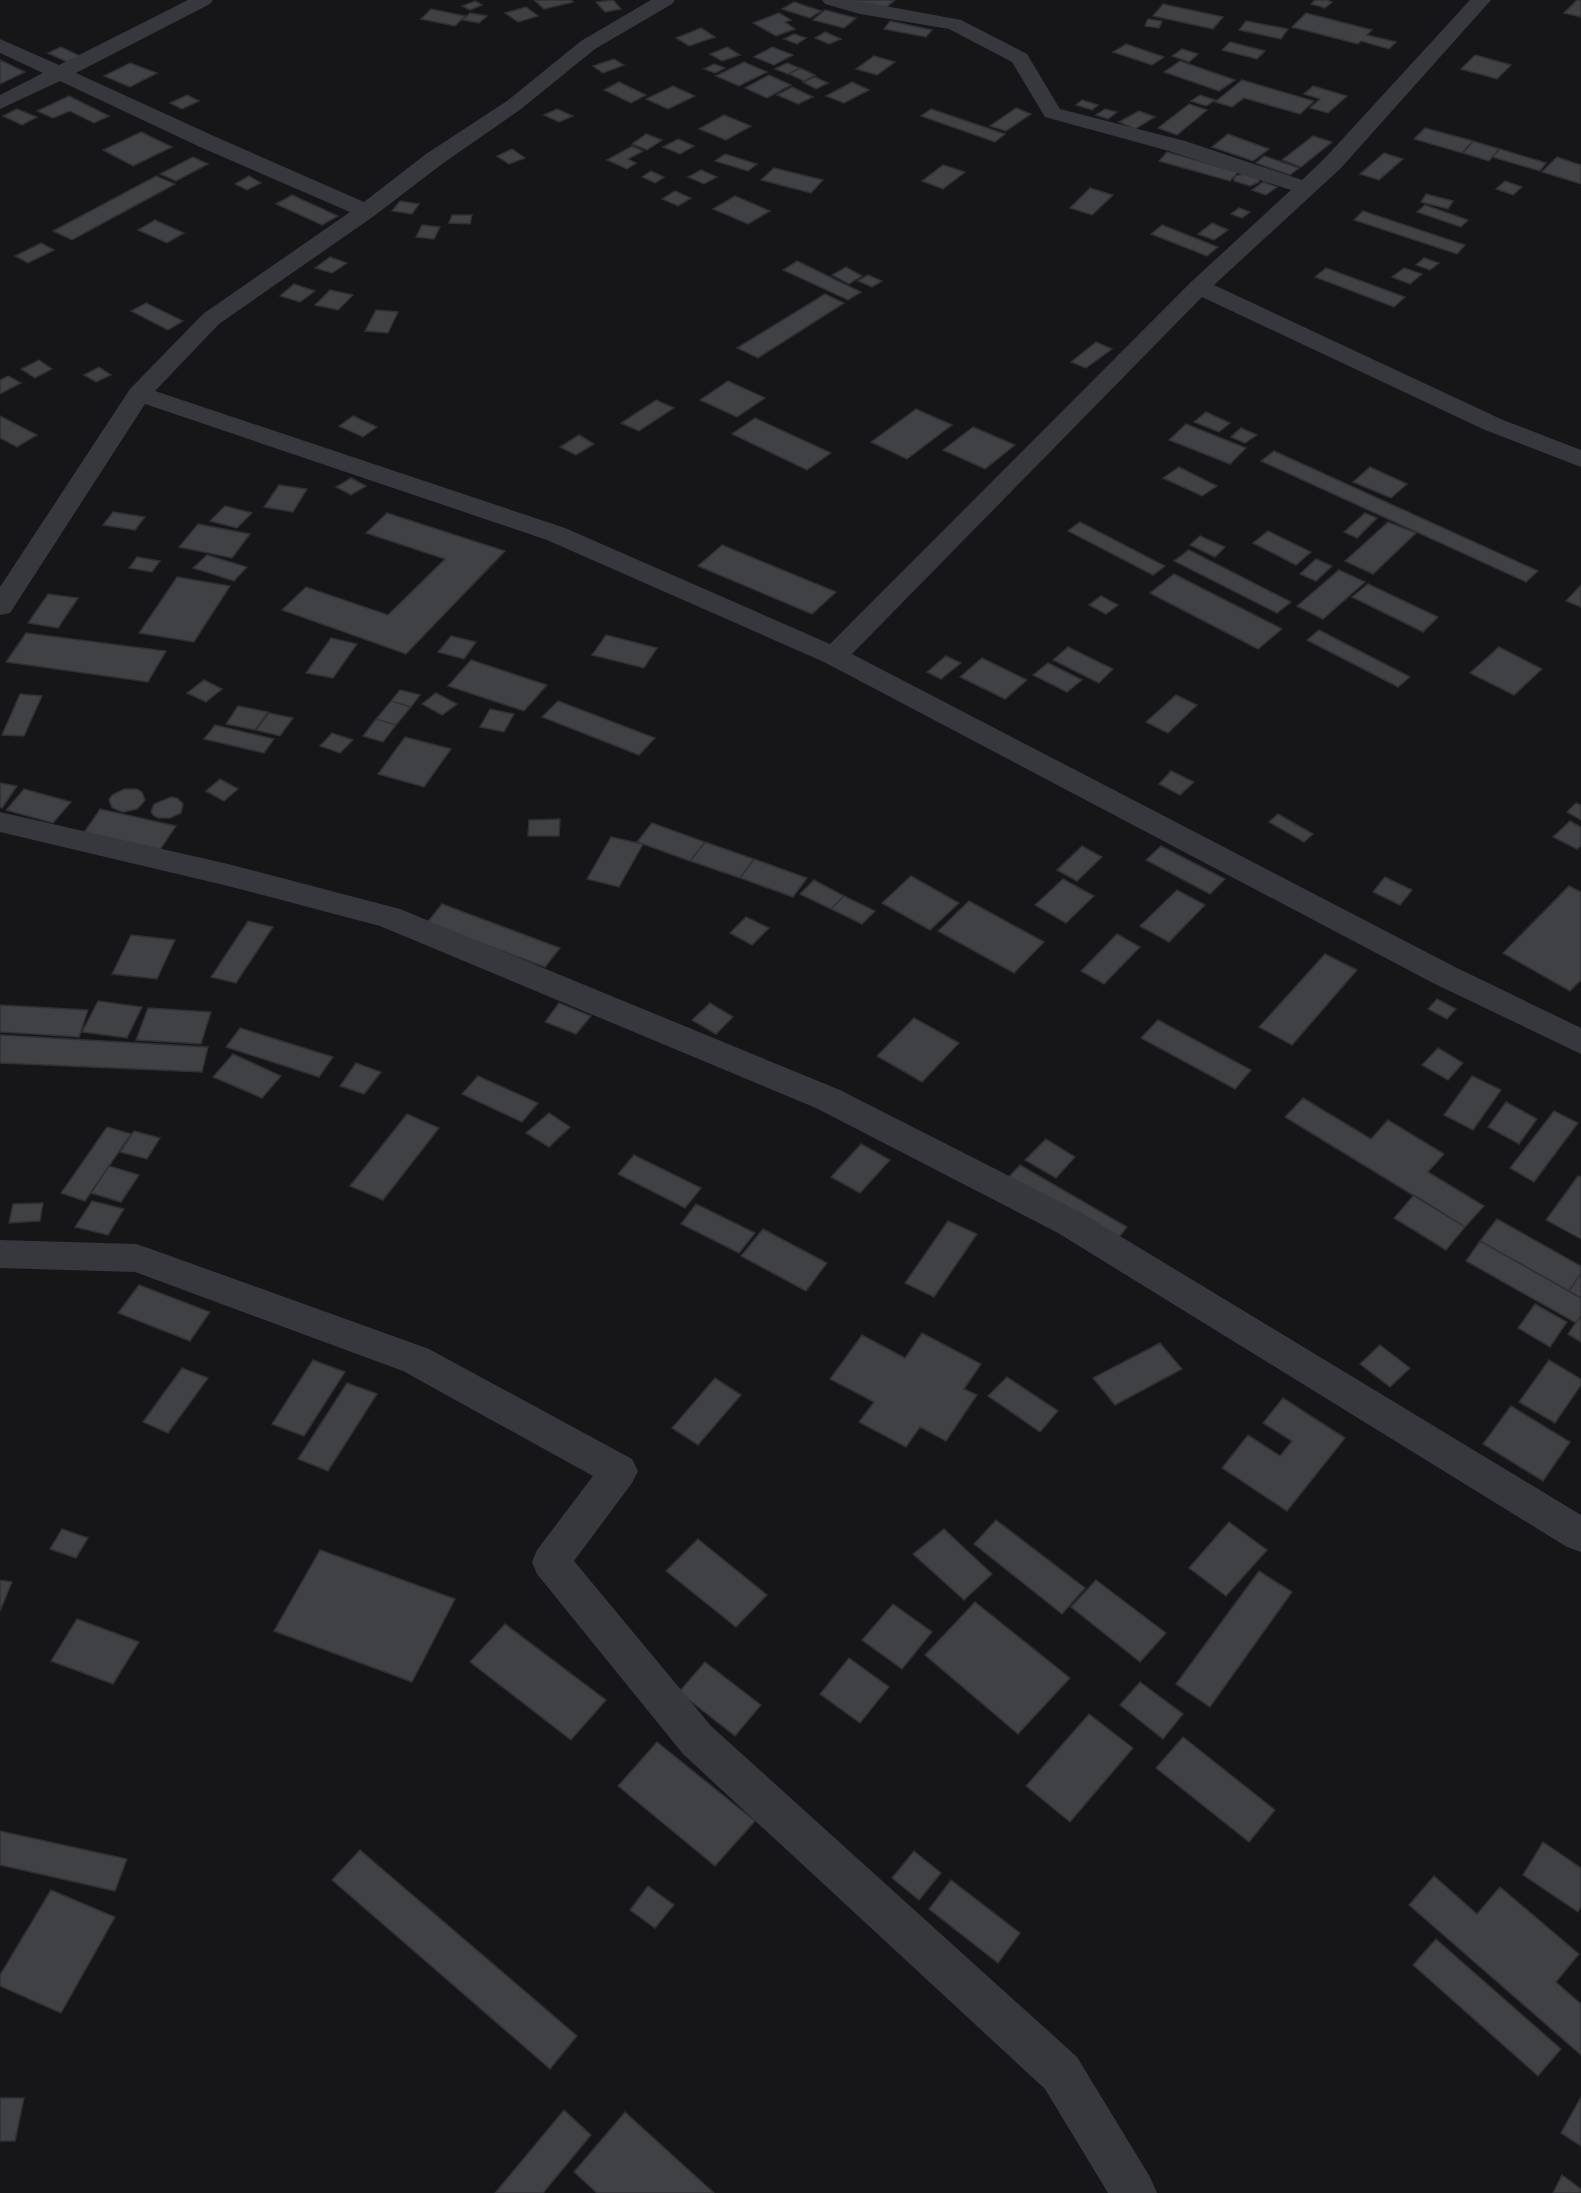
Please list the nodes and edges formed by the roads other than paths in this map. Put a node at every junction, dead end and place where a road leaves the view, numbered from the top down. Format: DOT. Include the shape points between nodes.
graph roads {
  1 [pos="203,0"];
  2 [pos="665,0"];
  3 [pos="832,0"];
  4 [pos="1481,0"];
  5 [pos="0,45"];
  6 [pos="62,74"];
  7 [pos="0,104"];
  8 [pos="1306,188"];
  9 [pos="366,211"];
  10 [pos="1199,287"];
  11 [pos="139,394"];
  12 [pos="1581,459"];
  13 [pos="0,607"];
  14 [pos="834,656"];
  15 [pos="0,822"];
  16 [pos="1581,1042"];
  17 [pos="0,1254"];
  18 [pos="1581,1535"];
  19 [pos="1134,2193"];
  1 -- 6 [label="street"];
  2 -- 9 [label="street" via="588,45 514,105"];
  3 -- 8 [label="street" via="954,24 973,33 1020,58 1052,113 1177,146"];
  4 -- 8 [label="street" via="1333,164"];
  5 -- 6 [label="street"];
  6 -- 7 [label="street"];
  6 -- 9 [label="street"];
  8 -- 10 [label="street"];
  9 -- 11 [label="street" via="211,319"];
  10 -- 12 [label="street" via="1494,425"];
  10 -- 14 [label="street"];
  11 -- 13 [label="street"];
  11 -- 14 [label="street" via="556,534"];
  14 -- 16 [label="street" via="1444,975"];
  15 -- 18 [label="street" via="389,917 828,1099 1070,1223"];
  17 -- 19 [label="street" via="136,1258 416,1360 619,1471 551,1562 697,1740 1061,2073"];
}
